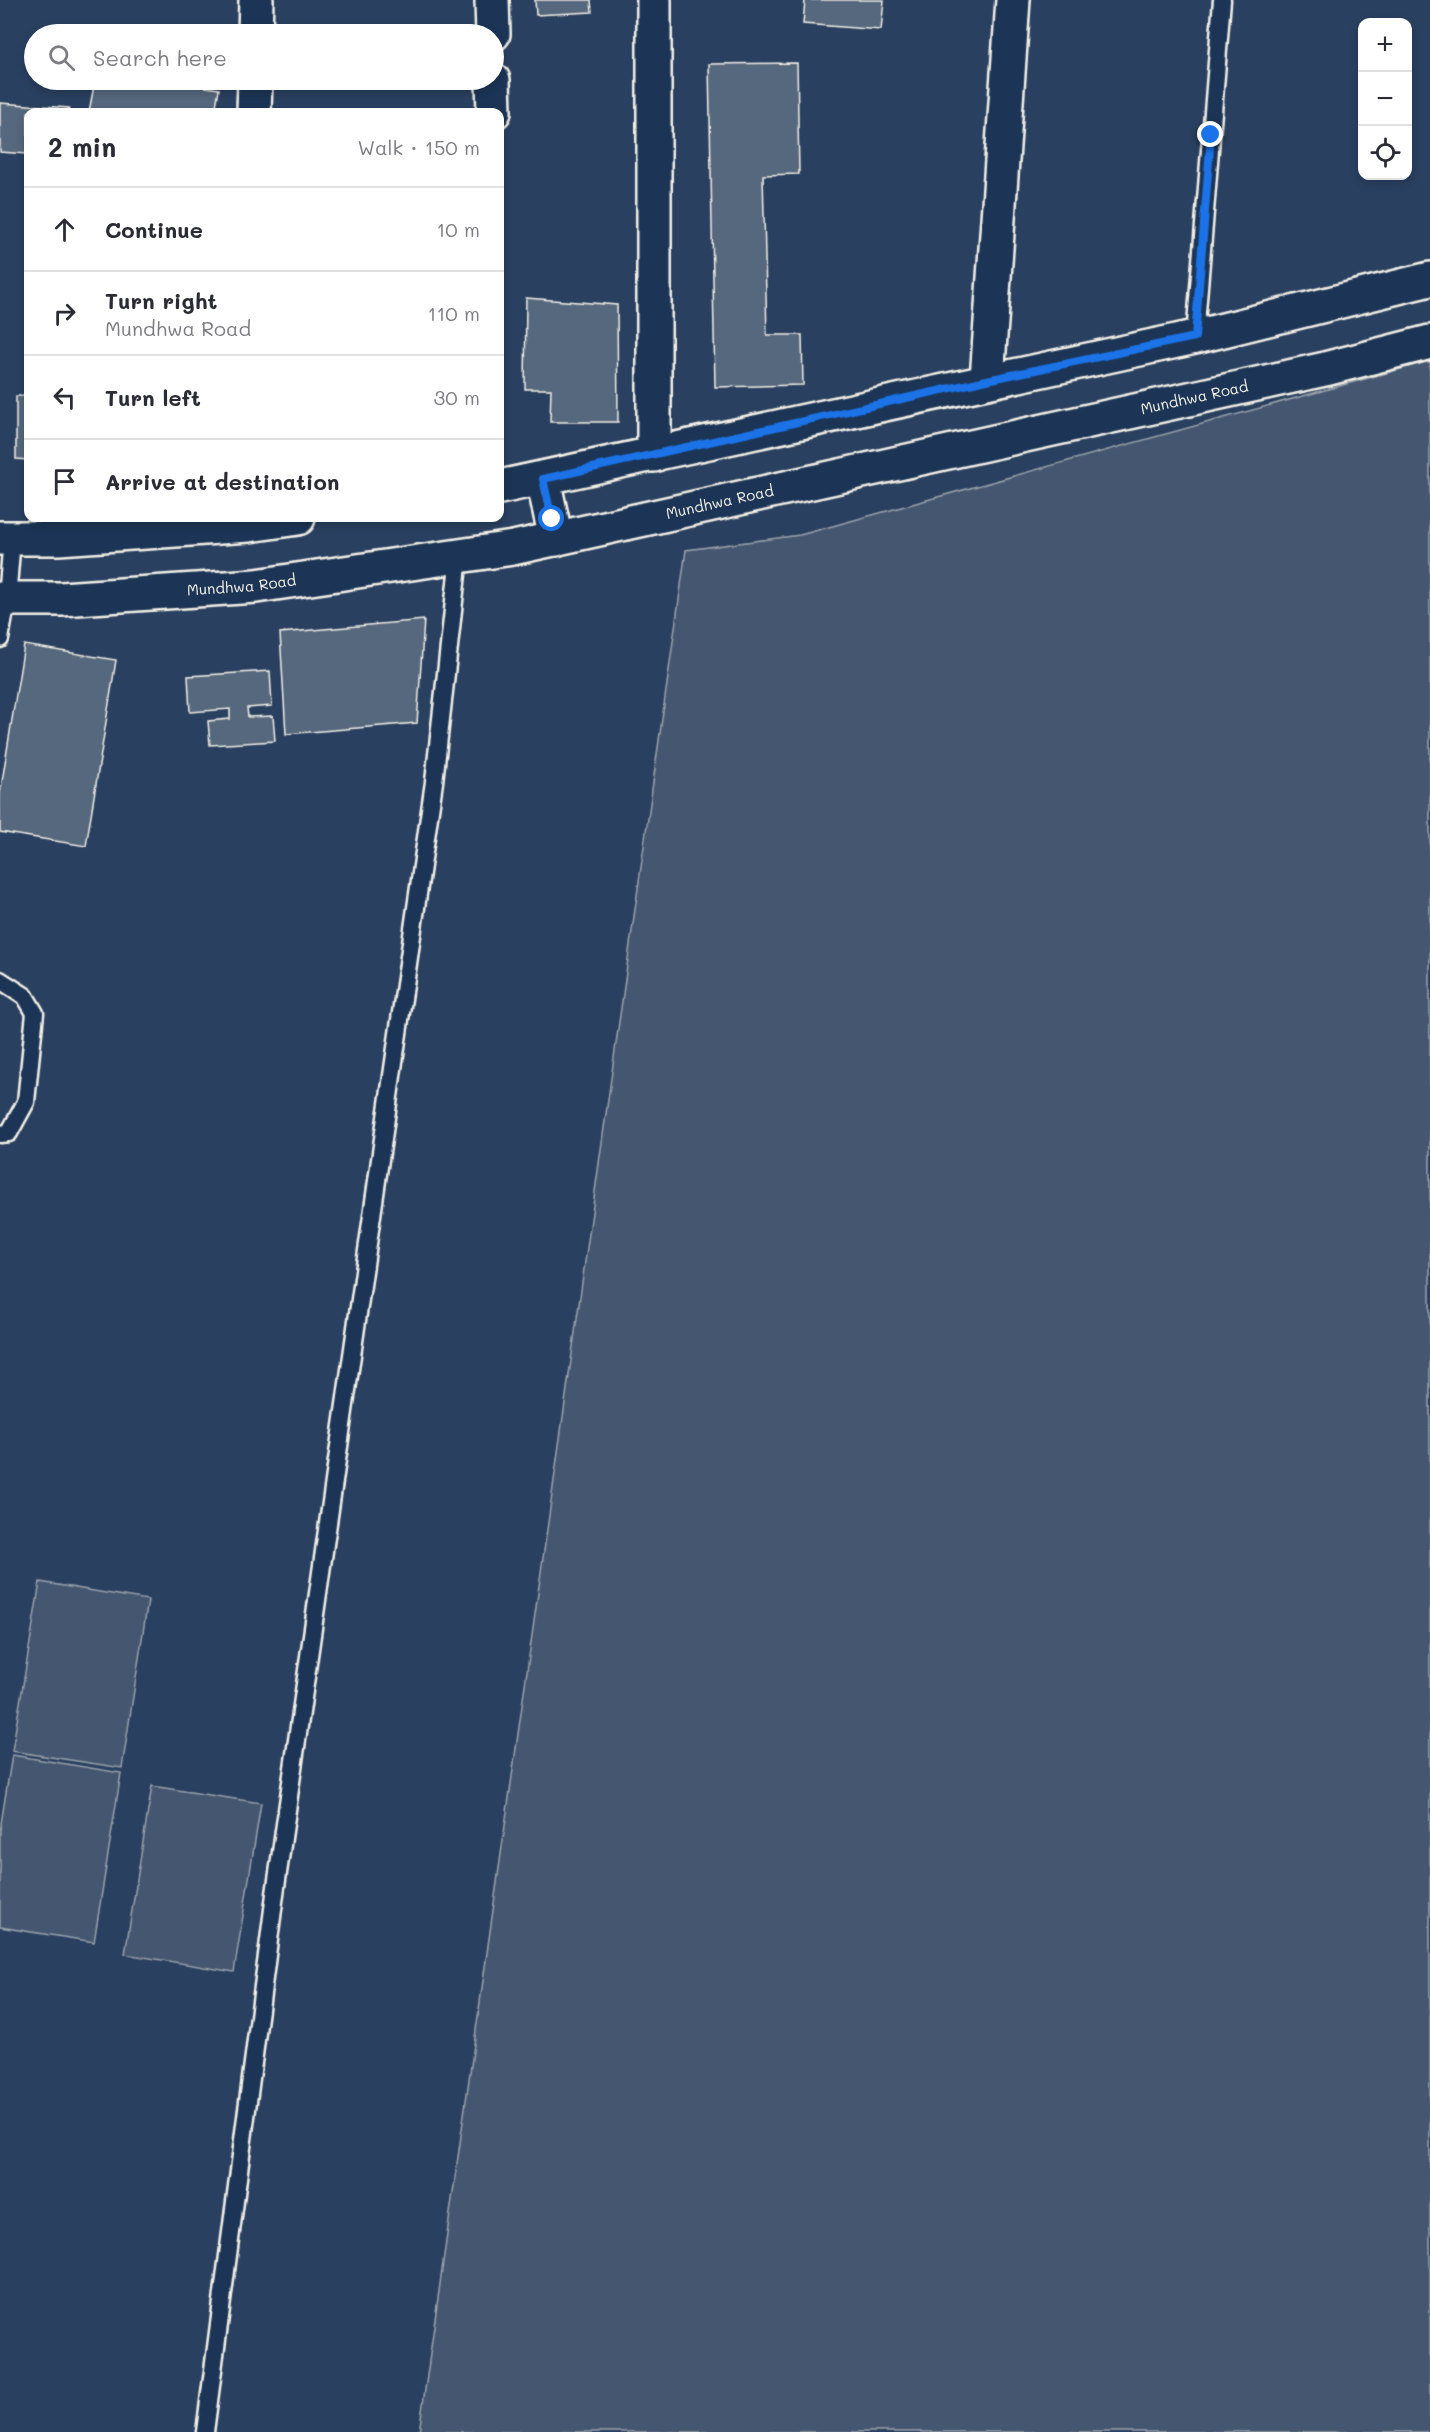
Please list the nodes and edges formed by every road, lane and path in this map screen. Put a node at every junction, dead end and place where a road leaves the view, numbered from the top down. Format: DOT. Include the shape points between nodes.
graph roads {
  1 [pos="255,0"];
  2 [pos="492,0"];
  3 [pos="654,0"];
  4 [pos="1013,0"];
  5 [pos="1222,0"];
  6 [pos="255,24"];
  7 [pos="493,24"];
  8 [pos="255,90"];
  9 [pos="493,90"];
  10 [pos="254,108"];
  11 [pos="494,108"];
  12 [pos="1430,279"];
  13 [pos="1195,337"];
  14 [pos="1430,342"];
  15 [pos="987,380"];
  16 [pos="654,455"];
  17 [pos="543,479"];
  18 [pos="504,486"];
  19 [pos="238,522"];
  20 [pos="6,538"];
  21 [pos="556,539"];
  22 [pos="459,556"];
  23 [pos="4,599"];
  24 [pos="0,639"];
  25 [pos="0,981"];
  26 [pos="0,1134"];
  27 [pos="205,2432"];
  1 -- 6 [label="main road"];
  2 -- 7 [label="main road"];
  3 -- 16 [label="main road"];
  4 -- 15 [label="main road"];
  5 -- 13 [label="lane"];
  8 -- 10 [label="main road"];
  9 -- 11 [label="main road"];
  12 -- 13 [label="main road"];
  13 -- 15 [label="main road"];
  14 -- 21 [label="main road, Mundhwa Road" via="1326,369"];
  15 -- 16 [label="main road"];
  16 -- 17 [label="main road"];
  17 -- 18 [label="main road"];
  17 -- 21 [label="main road"];
  19 -- 20 [label="main road" via="58,538"];
  20 -- 23 [label="lane"];
  21 -- 22 [label="main road, Mundhwa Road"];
  22 -- 23 [label="main road, Mundhwa Road" via="256,586"];
  22 -- 27 [label="lane" via="434,782 279,1870"];
  23 -- 24 [label="lane"];
  25 -- 26 [label="lane" via="25,996 35,1013 26,1102 9,1133"];
}
